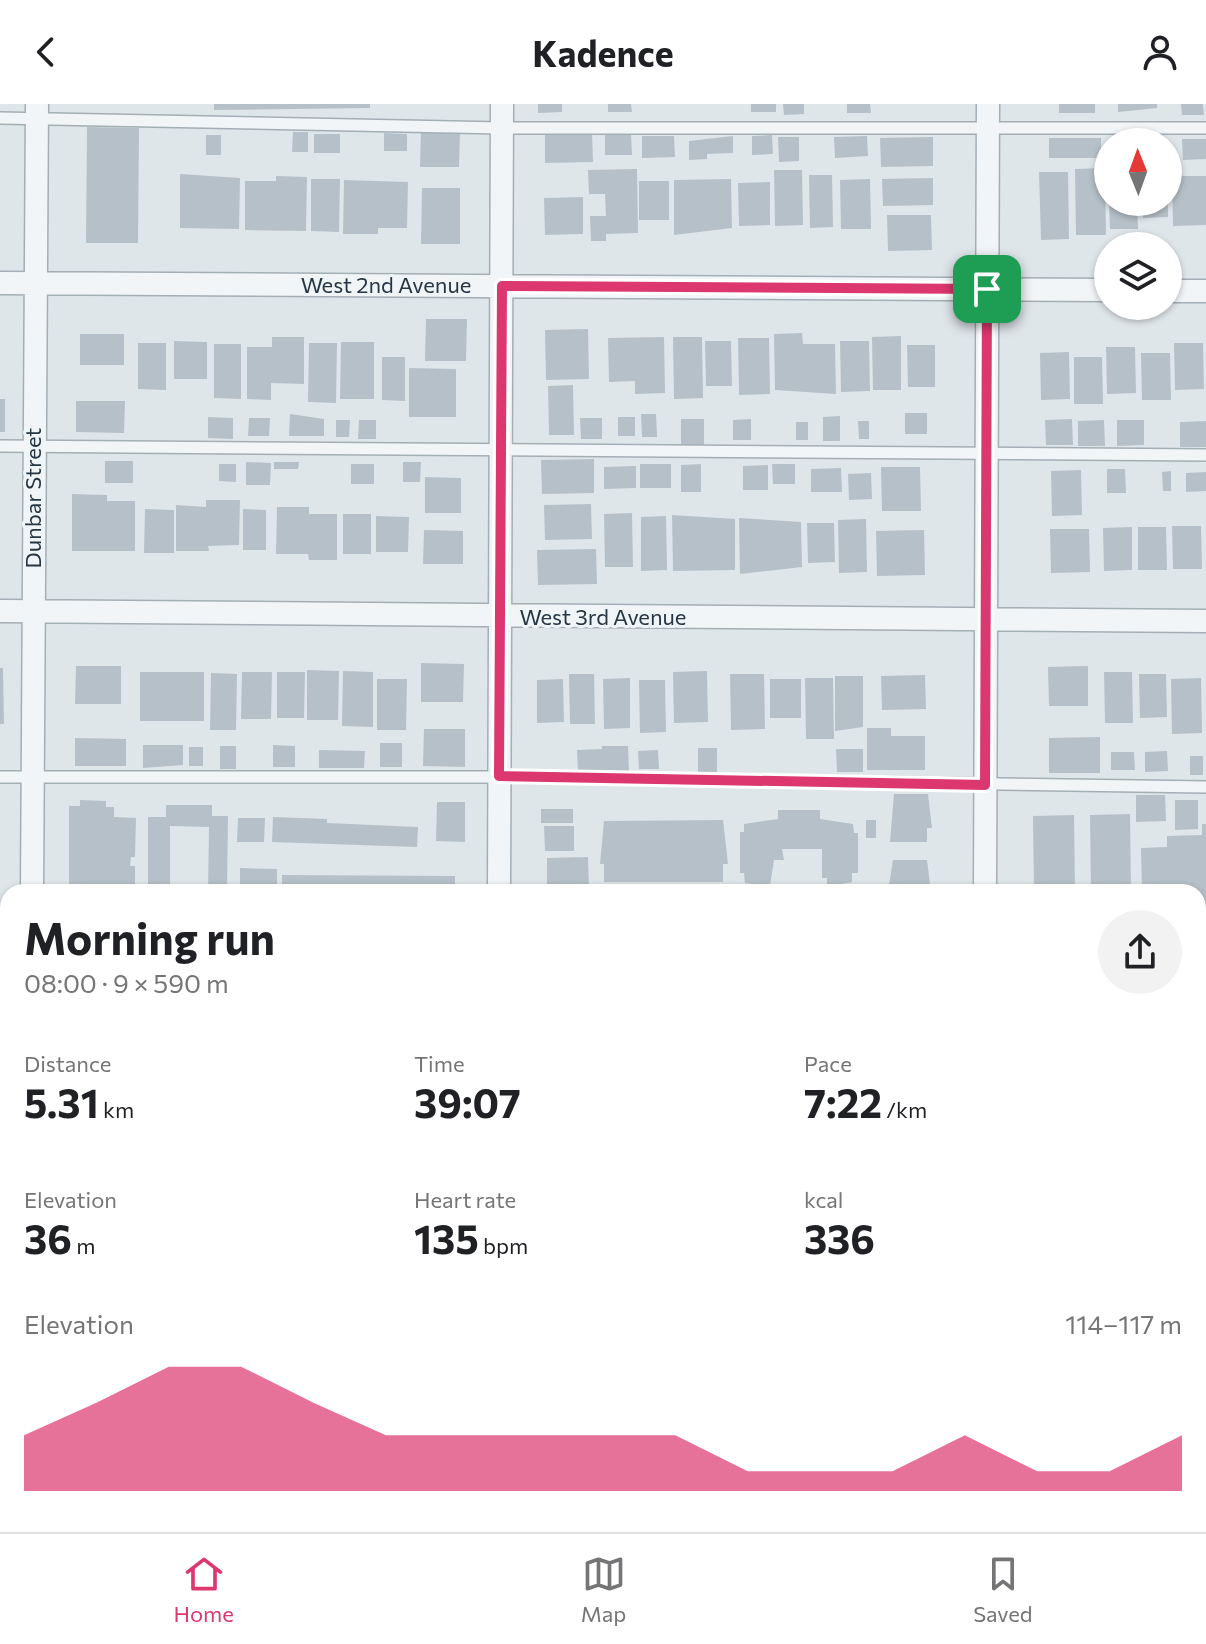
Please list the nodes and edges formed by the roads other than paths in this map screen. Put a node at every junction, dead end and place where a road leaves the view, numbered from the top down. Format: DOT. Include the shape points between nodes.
graph roads {
  1 [pos="502,104"];
  2 [pos="37,111"];
  3 [pos="988,115"];
  4 [pos="0,118"];
  5 [pos="502,128"];
  6 [pos="1206,128"];
  7 [pos="0,283"];
  8 [pos="34,283"];
  9 [pos="502,286"];
  10 [pos="987,289"];
  11 [pos="1094,290"];
  12 [pos="1182,291"];
  13 [pos="1206,291"];
  14 [pos="0,446"];
  15 [pos="33,447"];
  16 [pos="499,447"];
  17 [pos="986,451"];
  18 [pos="1206,455"];
  19 [pos="0,611"];
  20 [pos="33,611"];
  21 [pos="499,617"];
  22 [pos="986,619"];
  23 [pos="1206,621"];
  24 [pos="499,776"];
  25 [pos="0,777"];
  26 [pos="33,777"];
  27 [pos="985,785"];
  28 [pos="1206,787"];
  29 [pos="32,884"];
  30 [pos="499,884"];
  31 [pos="985,884"];
  1 -- 5 [label="street"];
  2 -- 4 [label="lane"];
  2 -- 5 [label="lane"];
  2 -- 8 [label="street, Dunbar Street"];
  3 -- 5 [label="lane"];
  3 -- 6 [label="lane"];
  3 -- 10 [label="street"];
  5 -- 9 [label="street"];
  7 -- 8 [label="street, West 2nd Avenue"];
  8 -- 9 [label="street, West 2nd Avenue"];
  8 -- 15 [label="street, Dunbar Street"];
  9 -- 10 [label="street, West 2nd Avenue"];
  9 -- 16 [label="street"];
  10 -- 11 [label="street, West 2nd Avenue"];
  10 -- 17 [label="street"];
  12 -- 13 [label="street"];
  14 -- 15 [label="lane"];
  15 -- 16 [label="lane"];
  15 -- 20 [label="street, Dunbar Street"];
  16 -- 17 [label="lane"];
  16 -- 21 [label="street"];
  17 -- 18 [label="lane"];
  17 -- 22 [label="street"];
  19 -- 20 [label="street, West 3rd Avenue"];
  20 -- 21 [label="street, West 3rd Avenue"];
  20 -- 26 [label="street, Dunbar Street"];
  21 -- 22 [label="street, West 3rd Avenue"];
  21 -- 24 [label="street"];
  22 -- 23 [label="street, West 3rd Avenue"];
  22 -- 27 [label="street"];
  24 -- 26 [label="lane"];
  24 -- 27 [label="lane"];
  24 -- 30 [label="street"];
  25 -- 26 [label="lane"];
  26 -- 29 [label="street, Dunbar Street"];
  27 -- 28 [label="lane"];
  27 -- 31 [label="street"];
}
